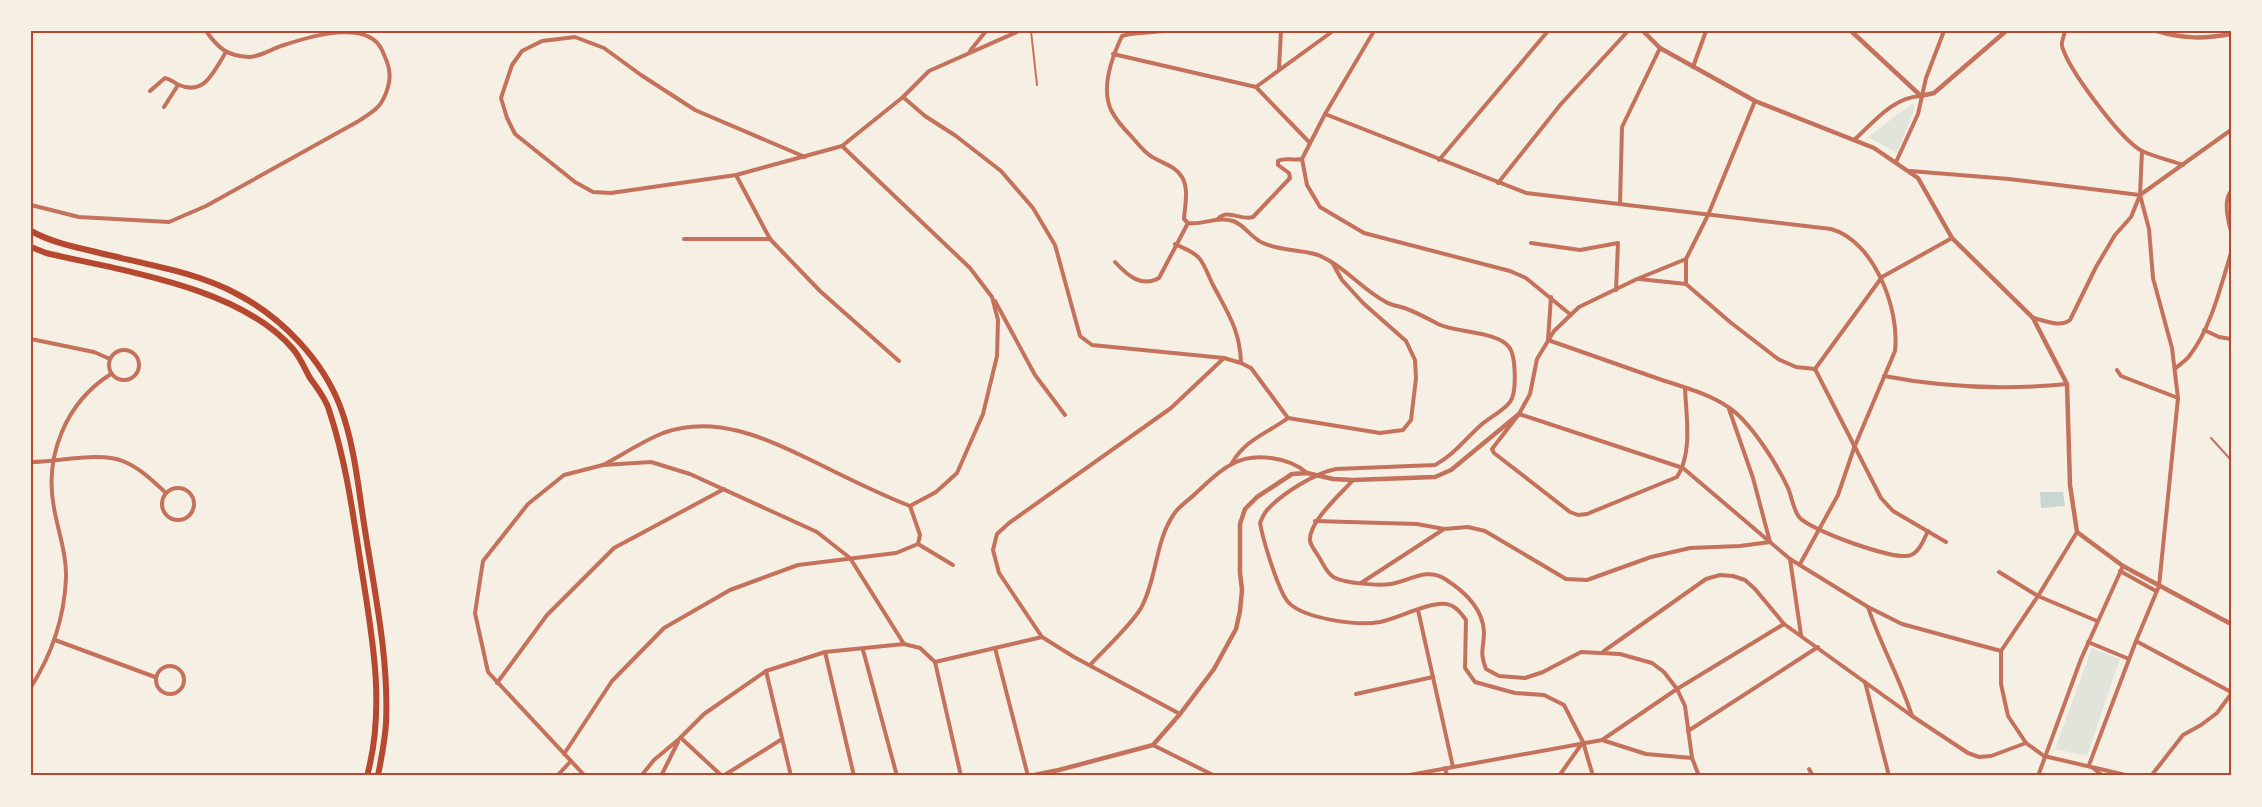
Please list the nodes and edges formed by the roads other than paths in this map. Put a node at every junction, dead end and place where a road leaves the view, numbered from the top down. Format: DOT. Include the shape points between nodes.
graph roads {
  1 [pos="206,31"];
  2 [pos="986,31"];
  3 [pos="1005,31"];
  4 [pos="1019,31"];
  5 [pos="1031,31"];
  6 [pos="1164,31"];
  7 [pos="1281,31"];
  8 [pos="1332,31"];
  9 [pos="1374,31"];
  10 [pos="1548,31"];
  11 [pos="1628,31"];
  12 [pos="1643,31"];
  13 [pos="1706,31"];
  14 [pos="1850,31"];
  15 [pos="1944,31"];
  16 [pos="2006,31"];
  17 [pos="2065,31"];
  18 [pos="2157,31"];
  19 [pos="312,34"];
  20 [pos="2231,34"];
  21 [pos="1010,36"];
  22 [pos="1660,48"];
  23 [pos="226,52"];
  24 [pos="969,53"];
  25 [pos="1113,54"];
  26 [pos="1693,67"];
  27 [pos="1279,69"];
  28 [pos="178,85"];
  29 [pos="1037,85"];
  30 [pos="1256,86"];
  31 [pos="150,91"];
  32 [pos="1921,96"];
  33 [pos="903,97"];
  34 [pos="1755,100"];
  35 [pos="164,107"];
  36 [pos="1324,114"];
  37 [pos="2231,130"];
  38 [pos="1854,140"];
  39 [pos="1310,143"];
  40 [pos="842,146"];
  41 [pos="2142,151"];
  42 [pos="804,157"];
  43 [pos="1302,159"];
  44 [pos="1439,160"];
  45 [pos="1896,162"];
  46 [pos="2183,165"];
  47 [pos="1910,171"];
  48 [pos="736,175"];
  49 [pos="1498,184"];
  50 [pos="2231,191"];
  51 [pos="2140,195"];
  52 [pos="1620,204"];
  53 [pos="31,205"];
  54 [pos="1708,215"];
  55 [pos="1218,219"];
  56 [pos="1188,223"];
  57 [pos="31,231"];
  58 [pos="2231,231"];
  59 [pos="770,238"];
  60 [pos="1952,238"];
  61 [pos="684,239"];
  62 [pos="1531,243"];
  63 [pos="1175,244"];
  64 [pos="31,247"];
  65 [pos="2231,253"];
  66 [pos="1686,259"];
  67 [pos="1115,262"];
  68 [pos="1332,262"];
  69 [pos="1882,277"];
  70 [pos="1637,279"];
  71 [pos="1686,284"];
  72 [pos="1616,290"];
  73 [pos="992,297"];
  74 [pos="1551,297"];
  75 [pos="1571,315"];
  76 [pos="2033,318"];
  77 [pos="2204,330"];
  78 [pos="31,339"];
  79 [pos="2231,339"];
  80 [pos="1548,340"];
  81 [pos="1224,358"];
  82 [pos="110,360"];
  83 [pos="899,361"];
  84 [pos="1241,363"];
  85 [pos="2176,368"];
  86 [pos="1815,369"];
  87 [pos="2117,370"];
  88 [pos="111,374"];
  89 [pos="1884,376"];
  90 [pos="2067,384"];
  91 [pos="1685,388"];
  92 [pos="2178,398"];
  93 [pos="1728,406"];
  94 [pos="1519,414"];
  95 [pos="1065,416"];
  96 [pos="1288,418"];
  97 [pos="2211,438"];
  98 [pos="1854,448"];
  99 [pos="2231,460"];
  100 [pos="31,462"];
  101 [pos="52,462"];
  102 [pos="1232,464"];
  103 [pos="603,466"];
  104 [pos="1683,468"];
  105 [pos="1307,473"];
  106 [pos="1318,477"];
  107 [pos="1353,480"];
  108 [pos="724,489"];
  109 [pos="166,493"];
  110 [pos="910,506"];
  111 [pos="1316,521"];
  112 [pos="1444,529"];
  113 [pos="1819,530"];
  114 [pos="1928,531"];
  115 [pos="2077,532"];
  116 [pos="1770,542"];
  117 [pos="1946,542"];
  118 [pos="918,544"];
  119 [pos="850,558"];
  120 [pos="1790,559"];
  121 [pos="1800,564"];
  122 [pos="952,565"];
  123 [pos="2122,569"];
  124 [pos="1999,572"];
  125 [pos="1361,583"];
  126 [pos="2158,588"];
  127 [pos="2038,596"];
  128 [pos="1868,607"];
  129 [pos="1418,610"];
  130 [pos="2097,621"];
  131 [pos="1784,624"];
  132 [pos="2231,624"];
  133 [pos="1801,635"];
  134 [pos="1042,637"];
  135 [pos="55,640"];
  136 [pos="2136,641"];
  137 [pos="2088,642"];
  138 [pos="904,644"];
  139 [pos="1818,647"];
  140 [pos="995,648"];
  141 [pos="863,650"];
  142 [pos="2001,651"];
  143 [pos="825,652"];
  144 [pos="1604,652"];
  145 [pos="2129,659"];
  146 [pos="935,662"];
  147 [pos="1090,665"];
  148 [pos="766,672"];
  149 [pos="1433,676"];
  150 [pos="156,677"];
  151 [pos="1865,682"];
  152 [pos="497,683"];
  153 [pos="31,687"];
  154 [pos="1677,689"];
  155 [pos="2231,693"];
  156 [pos="1356,694"];
  157 [pos="1180,714"];
  158 [pos="1912,716"];
  159 [pos="1688,731"];
  160 [pos="782,738"];
  161 [pos="680,739"];
  162 [pos="1602,740"];
  163 [pos="1583,742"];
  164 [pos="2026,743"];
  165 [pos="1153,745"];
  166 [pos="564,754"];
  167 [pos="2044,756"];
  168 [pos="1692,758"];
  169 [pos="571,761"];
  170 [pos="2089,766"];
  171 [pos="1453,767"];
  172 [pos="1445,768"];
  173 [pos="1809,769"];
  174 [pos="2122,773"];
  175 [pos="367,776"];
  176 [pos="378,776"];
  177 [pos="557,776"];
  178 [pos="585,776"];
  179 [pos="641,776"];
  180 [pos="661,776"];
  181 [pos="722,776"];
  182 [pos="791,776"];
  183 [pos="854,776"];
  184 [pos="896,776"];
  185 [pos="961,776"];
  186 [pos="1029,776"];
  187 [pos="1215,776"];
  188 [pos="1404,776"];
  189 [pos="1447,776"];
  190 [pos="1559,776"];
  191 [pos="1593,776"];
  192 [pos="1699,776"];
  193 [pos="1813,776"];
  194 [pos="1889,776"];
  195 [pos="2038,776"];
  196 [pos="2103,776"];
  197 [pos="2110,776"];
  198 [pos="2130,776"];
  199 [pos="2151,776"];
  1 -- 23 [label="street" via="217,47"];
  2 -- 24 [label="street"];
  3 -- 21 [label="street"];
  4 -- 21 [label="street"];
  5 -- 29 [label="lane"];
  6 -- 25 [label="street" via="1122,36"];
  7 -- 27 [label="street"];
  8 -- 27 [label="street"];
  9 -- 36 [label="street"];
  10 -- 44 [label="street"];
  11 -- 49 [label="street" via="1561,104"];
  12 -- 22 [label="street"];
  13 -- 26 [label="street"];
  14 -- 32 [label="street"];
  15 -- 32 [label="street"];
  16 -- 32 [label="street" via="1934,93"];
  17 -- 41 [label="street" via="2062,46 2078,75 2103,113 2126,140"];
  18 -- 20 [label="street" via="2181,38"];
  19 -- 23 [label="street" via="250,57"];
  19 -- 53 [label="street" via="357,31 379,44 390,68 388,86 379,108 206,206 169,222 78,217"];
  21 -- 24 [label="street"];
  22 -- 26 [label="street"];
  22 -- 52 [label="street" via="1622,127"];
  23 -- 28 [label="street" via="205,85 195,88"];
  24 -- 33 [label="street" via="929,71"];
  25 -- 30 [label="street"];
  25 -- 56 [label="street" via="1108,80 1108,100 1112,111 1148,154 1176,169 1183,178 1186,190 1184,219"];
  26 -- 34 [label="street"];
  27 -- 30 [label="street"];
  28 -- 31 [label="street" via="165,78"];
  28 -- 35 [label="street"];
  30 -- 39 [label="street"];
  32 -- 38 [label="street" via="1908,96 1897,101"];
  32 -- 45 [label="street" via="1918,114"];
  33 -- 40 [label="street"];
  33 -- 81 [label="street" via="1001,171 1033,208 1055,245 1080,336 1092,345"];
  34 -- 38 [label="street"];
  34 -- 54 [label="street"];
  36 -- 39 [label="street"];
  36 -- 44 [label="street"];
  37 -- 46 [label="street"];
  38 -- 45 [label="street"];
  39 -- 43 [label="street"];
  40 -- 42 [label="street"];
  40 -- 73 [label="street" via="970,268"];
  41 -- 46 [label="street"];
  41 -- 51 [label="street"];
  42 -- 48 [label="street"];
  42 -- 48 [label="street" via="695,110 604,48 575,37 542,41 522,50 512,66 500,98 516,134 592,192 611,193"];
  43 -- 55 [label="street" via="1278,161 1290,178 1253,217 1226,214"];
  43 -- 74 [label="street" via="1307,185 1320,207 1340,220 1364,233 1393,242 1510,271 1526,278"];
  44 -- 49 [label="street"];
  45 -- 47 [label="street"];
  46 -- 51 [label="street"];
  47 -- 51 [label="street"];
  47 -- 60 [label="street" via="1918,178"];
  48 -- 59 [label="street"];
  49 -- 52 [label="street" via="1526,193"];
  50 -- 58 [label="street" via="2228,220"];
  51 -- 76 [label="street" via="2131,217 2115,235 2096,267 2070,320 2060,324"];
  51 -- 85 [label="street" via="2149,229 2153,278"];
  52 -- 54 [label="street"];
  54 -- 66 [label="street"];
  54 -- 69 [label="street" via="1842,232 1860,248"];
  55 -- 56 [label="street"];
  55 -- 68 [label="street" via="1234,221 1260,242 1317,255"];
  56 -- 63 [label="street"];
  57 -- 176 [label="highway" via="65,245 207,279 238,294 272,316 299,341 327,381 340,406 350,442 381,643 386,725"];
  59 -- 61 [label="street"];
  59 -- 83 [label="street" via="820,291"];
  60 -- 69 [label="street"];
  60 -- 76 [label="street"];
  62 -- 72 [label="street" via="1580,250 1618,243"];
  63 -- 67 [label="street" via="1159,278 1152,282 1127,275"];
  63 -- 84 [label="street" via="1198,258 1233,320 1241,347"];
  64 -- 175 [label="highway" via="202,291 235,306 268,327 293,349 329,409 348,482 373,643 376,724"];
  65 -- 77 [label="street"];
  66 -- 70 [label="street"];
  66 -- 71 [label="street"];
  68 -- 96 [label="street" via="1342,280 1363,303 1406,341 1415,360 1411,420 1403,430 1380,433"];
  68 -- 106 [label="street" via="1387,303 1406,308 1450,330 1502,341 1510,347 1514,392 1495,416 1435,465 1336,469 1323,472"];
  69 -- 86 [label="street"];
  69 -- 89 [label="street" via="1896,337 1895,351"];
  70 -- 71 [label="street"];
  70 -- 72 [label="street"];
  71 -- 86 [label="street" via="1778,359 1796,367"];
  72 -- 75 [label="street" via="1580,307"];
  73 -- 95 [label="street" via="1035,376"];
  73 -- 110 [label="street" via="998,320 997,356 983,414 957,473 936,492"];
  74 -- 75 [label="street"];
  74 -- 80 [label="street"];
  75 -- 80 [label="street"];
  76 -- 90 [label="street"];
  77 -- 79 [label="street"];
  77 -- 85 [label="street" via="2190,356"];
  78 -- 82 [label="street" via="94,352"];
  80 -- 91 [label="street"];
  80 -- 94 [label="street" via="1537,359 1530,394"];
  81 -- 84 [label="street"];
  81 -- 134 [label="street" via="1171,408 997,534 993,550 999,574"];
  82 -- 88 [label="street"];
  82 -- 88 [label="street" via="116,352 126,350 135,354 140,362 138,372 130,380 120,380"];
  84 -- 96 [label="street" via="1252,368"];
  85 -- 92 [label="street"];
  86 -- 98 [label="street"];
  87 -- 92 [label="street" via="2121,376"];
  88 -- 101 [label="street" via="85,394 69,417 56,444"];
  89 -- 90 [label="street" via="1954,387"];
  89 -- 98 [label="street"];
  90 -- 115 [label="street" via="2070,485"];
  91 -- 93 [label="street"];
  91 -- 104 [label="street" via="1687,431"];
  92 -- 126 [label="street"];
  93 -- 113 [label="street" via="1744,420 1780,472 1799,517"];
  93 -- 116 [label="street" via="1751,469"];
  94 -- 104 [label="street"];
  94 -- 104 [label="street" via="1494,445 1494,453 1578,515 1676,477"];
  94 -- 107 [label="street" via="1451,470 1435,478"];
  96 -- 102 [label="street" via="1240,450"];
  97 -- 99 [label="lane"];
  98 -- 113 [label="street" via="1838,495"];
  98 -- 114 [label="street" via="1881,498 1893,511"];
  100 -- 101 [label="street"];
  101 -- 109 [label="street" via="104,457 123,461 142,471"];
  101 -- 135 [label="street" via="50,480 66,578"];
  102 -- 105 [label="street" via="1267,458 1289,461"];
  102 -- 147 [label="street" via="1216,474 1174,514 1141,608"];
  103 -- 108 [label="street" via="651,462"];
  103 -- 110 [label="street" via="664,433 696,427 733,428 762,436"];
  103 -- 152 [label="street" via="564,476 528,504 483,561 474,613 488,672"];
  104 -- 116 [label="street"];
  105 -- 106 [label="street"];
  105 -- 157 [label="street" via="1292,474 1245,508 1240,524 1242,590 1236,629 1214,669"];
  106 -- 107 [label="street"];
  106 -- 129 [label="street" via="1284,495 1266,511 1260,523 1280,588 1289,603 1320,618 1356,624 1379,622"];
  107 -- 111 [label="street"];
  108 -- 119 [label="street" via="817,532"];
  108 -- 152 [label="street" via="614,548 547,615"];
  109 -- 109 [label="street" via="162,503 169,517 180,520 189,515 194,501 189,492 180,488"];
  110 -- 118 [label="street" via="920,535"];
  111 -- 112 [label="street" via="1417,524"];
  111 -- 125 [label="street" via="1310,542 1326,570 1333,578"];
  112 -- 116 [label="street" via="1468,527 1485,531 1566,579 1586,580 1651,557 1690,548"];
  112 -- 125 [label="street"];
  113 -- 114 [label="street" via="1866,548 1902,557 1919,549"];
  113 -- 121 [label="street"];
  114 -- 117 [label="street"];
  115 -- 123 [label="street"];
  115 -- 127 [label="street"];
  116 -- 120 [label="street"];
  118 -- 119 [label="street" via="896,553"];
  118 -- 122 [label="street"];
  119 -- 138 [label="street"];
  119 -- 166 [label="street" via="798,565 730,590 664,628 612,681"];
  120 -- 121 [label="street"];
  120 -- 133 [label="street"];
  121 -- 128 [label="street"];
  123 -- 126 [label="street"];
  123 -- 130 [label="street"];
  124 -- 127 [label="street"];
  125 -- 144 [label="street" via="1390,584 1430,573 1444,578 1474,604 1483,619 1481,654 1486,669 1499,676 1525,678 1581,652"];
  126 -- 132 [label="street"];
  126 -- 136 [label="street"];
  127 -- 130 [label="street"];
  127 -- 142 [label="street"];
  128 -- 142 [label="street" via="1902,624"];
  128 -- 158 [label="street"];
  129 -- 149 [label="street"];
  129 -- 163 [label="street" via="1434,604 1448,604 1457,609 1466,620 1465,668 1475,682 1514,693 1544,695 1564,705"];
  130 -- 137 [label="street"];
  131 -- 133 [label="street"];
  131 -- 144 [label="street" via="1756,589 1744,580 1720,575 1706,579"];
  131 -- 154 [label="street"];
  133 -- 139 [label="street"];
  134 -- 140 [label="street"];
  134 -- 147 [label="street"];
  135 -- 150 [label="street"];
  135 -- 153 [label="street" via="47,662"];
  136 -- 145 [label="street"];
  136 -- 155 [label="street"];
  137 -- 145 [label="street"];
  137 -- 167 [label="street"];
  138 -- 141 [label="street"];
  138 -- 146 [label="street" via="920,648"];
  139 -- 151 [label="street"];
  139 -- 159 [label="street"];
  140 -- 146 [label="street"];
  140 -- 186 [label="street"];
  141 -- 143 [label="street"];
  141 -- 184 [label="street"];
  142 -- 164 [label="street" via="2001,684 2008,716"];
  143 -- 148 [label="street"];
  143 -- 183 [label="street"];
  144 -- 154 [label="street" via="1652,663"];
  145 -- 170 [label="street"];
  146 -- 185 [label="street"];
  147 -- 157 [label="street"];
  148 -- 160 [label="street"];
  148 -- 161 [label="street" via="704,714"];
  149 -- 156 [label="street"];
  149 -- 171 [label="street"];
  150 -- 150 [label="street" via="159,690 167,694 177,693 184,681 182,672 170,666 160,669"];
  151 -- 158 [label="street"];
  151 -- 194 [label="street"];
  152 -- 166 [label="street"];
  154 -- 159 [label="street" via="1685,706"];
  154 -- 162 [label="street"];
  155 -- 199 [label="street" via="2217,713 2183,735"];
  157 -- 165 [label="street"];
  158 -- 164 [label="street" via="1979,757"];
  159 -- 168 [label="street"];
  160 -- 181 [label="street"];
  160 -- 182 [label="street"];
  161 -- 179 [label="street" via="654,760"];
  161 -- 180 [label="street"];
  161 -- 181 [label="street"];
  162 -- 163 [label="street"];
  162 -- 168 [label="street" via="1646,754"];
  163 -- 171 [label="street"];
  163 -- 190 [label="street"];
  163 -- 191 [label="street"];
  164 -- 167 [label="street"];
  165 -- 186 [label="street"];
  165 -- 187 [label="street"];
  166 -- 169 [label="street"];
  167 -- 170 [label="street"];
  167 -- 195 [label="street"];
  168 -- 192 [label="street"];
  169 -- 177 [label="street"];
  169 -- 178 [label="street"];
  170 -- 174 [label="street"];
  170 -- 196 [label="street"];
  171 -- 172 [label="street"];
  172 -- 188 [label="street"];
  172 -- 189 [label="street"];
  173 -- 193 [label="street"];
  174 -- 197 [label="street"];
  174 -- 198 [label="street"];
}
